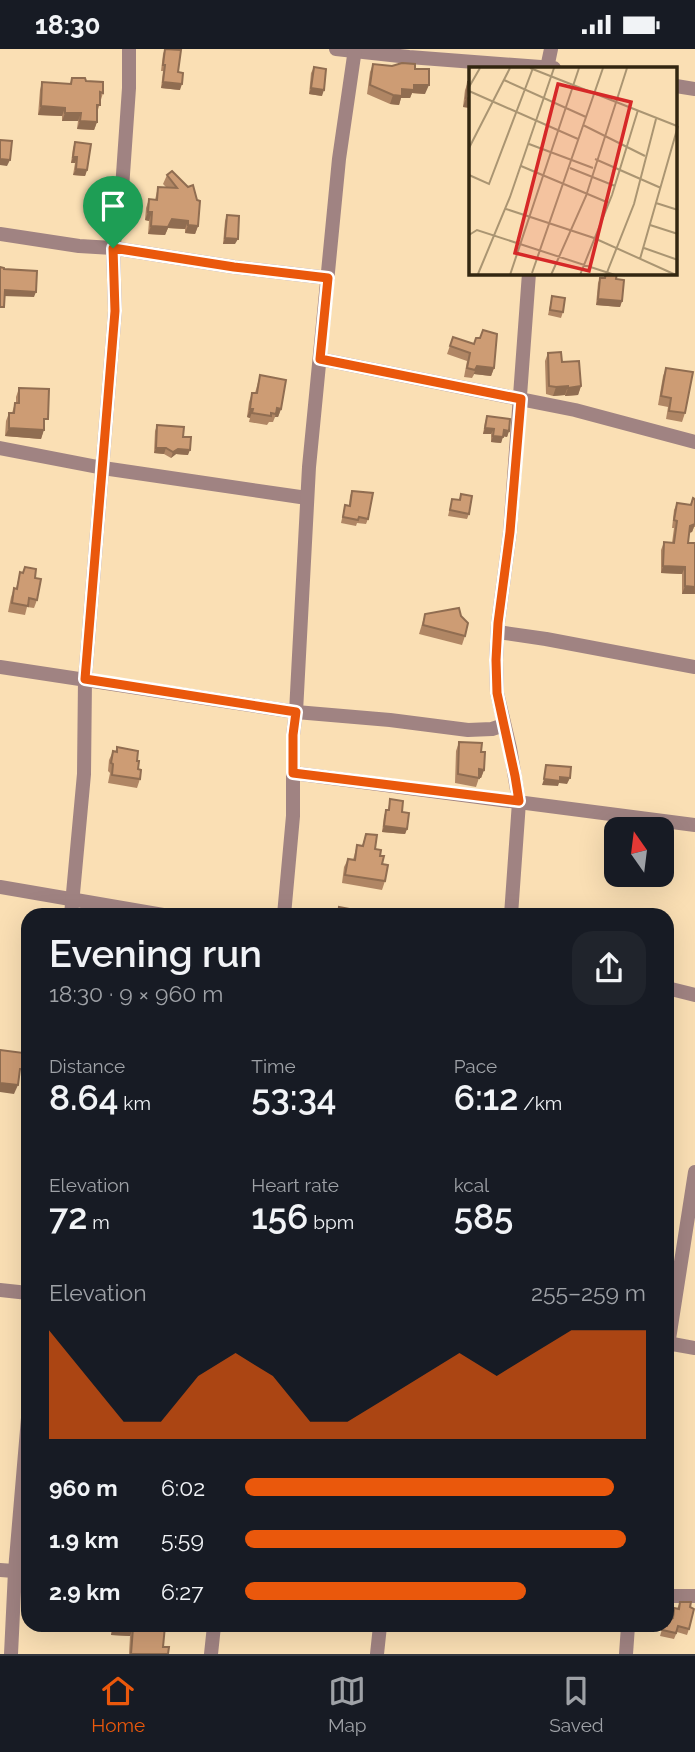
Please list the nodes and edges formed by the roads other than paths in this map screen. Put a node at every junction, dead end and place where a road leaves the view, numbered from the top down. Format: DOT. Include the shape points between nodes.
graph roads {
  1 [pos="129,49"];
  2 [pos="336,49"];
  3 [pos="551,49"];
  4 [pos="355,50"];
  5 [pos="536,67"];
  6 [pos="547,67"];
  7 [pos="0,234"];
  8 [pos="113,248"];
  9 [pos="529,275"];
  10 [pos="328,278"];
  11 [pos="320,359"];
  12 [pos="521,399"];
  13 [pos="695,442"];
  14 [pos="0,448"];
  15 [pos="103,468"];
  16 [pos="307,498"];
  17 [pos="498,632"];
  18 [pos="0,667"];
  19 [pos="695,667"];
  20 [pos="85,679"];
  21 [pos="296,712"];
  22 [pos="504,725"];
  23 [pos="293,773"];
  24 [pos="519,801"];
  25 [pos="695,825"];
  26 [pos="0,887"];
  27 [pos="71,908"];
  28 [pos="285,908"];
  29 [pos="511,908"];
  30 [pos="674,990"];
  31 [pos="695,995"];
  32 [pos="695,1172"];
  33 [pos="0,1290"];
  34 [pos="21,1292"];
  35 [pos="674,1302"];
  36 [pos="674,1346"];
  37 [pos="695,1348"];
  38 [pos="21,1494"];
  39 [pos="14,1571"];
  40 [pos="695,1595"];
  41 [pos="674,1596"];
  42 [pos="214,1632"];
  43 [pos="379,1632"];
  44 [pos="627,1632"];
  45 [pos="11,1654"];
  46 [pos="211,1654"];
  47 [pos="377,1654"];
  48 [pos="625,1654"];
  1 -- 8 [label="street" via="121,203"];
  2 -- 4 [label="street"];
  3 -- 6 [label="street"];
  4 -- 5 [label="street"];
  4 -- 10 [label="street" via="338,159"];
  7 -- 8 [label="street"];
  8 -- 10 [label="street"];
  8 -- 15 [label="street" via="115,311"];
  9 -- 12 [label="street"];
  10 -- 11 [label="street"];
  11 -- 12 [label="street"];
  11 -- 16 [label="street"];
  12 -- 13 [label="street"];
  12 -- 17 [label="street"];
  14 -- 15 [label="street"];
  15 -- 16 [label="street"];
  15 -- 20 [label="street"];
  16 -- 21 [label="street"];
  17 -- 19 [label="street"];
  17 -- 22 [label="street" via="497,693"];
  18 -- 20 [label="street"];
  20 -- 21 [label="street"];
  20 -- 27 [label="street" via="84,774"];
  21 -- 22 [label="street" via="468,730"];
  21 -- 23 [label="street"];
  22 -- 24 [label="street"];
  23 -- 24 [label="street"];
  23 -- 28 [label="street"];
  24 -- 25 [label="street"];
  24 -- 29 [label="street"];
  26 -- 27 [label="street"];
  30 -- 31 [label="street"];
  32 -- 35 [label="street"];
  33 -- 34 [label="street"];
  36 -- 37 [label="street"];
  38 -- 39 [label="street"];
  39 -- 45 [label="street"];
  40 -- 41 [label="street"];
  42 -- 46 [label="street"];
  43 -- 47 [label="street"];
  44 -- 48 [label="street"];
}
